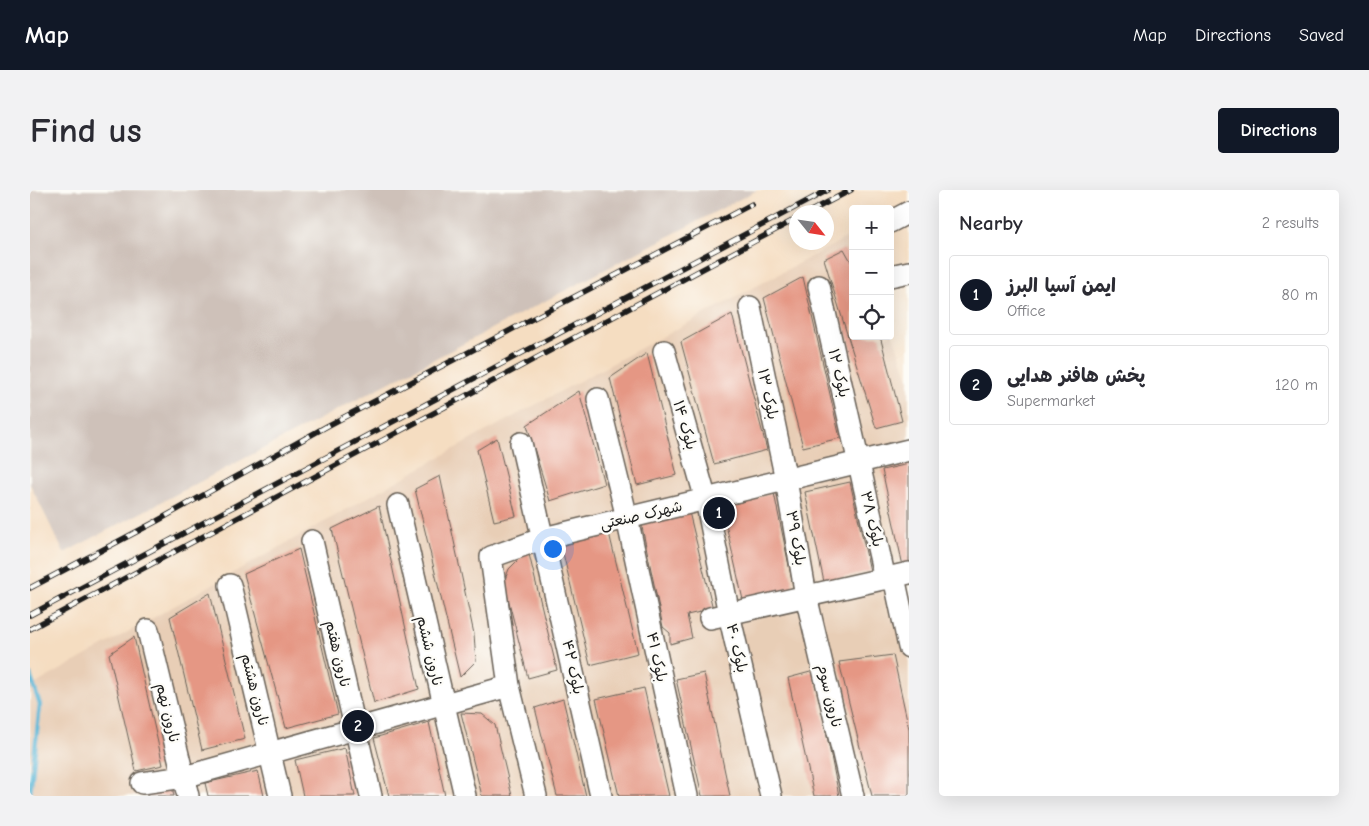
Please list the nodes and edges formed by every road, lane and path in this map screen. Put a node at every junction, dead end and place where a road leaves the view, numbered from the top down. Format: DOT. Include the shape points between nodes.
graph roads {
  1 [pos="909,212"];
  2 [pos="894,220"];
  3 [pos="909,272"];
  4 [pos="894,275"];
  5 [pos="818,286"];
  6 [pos="750,307"];
  7 [pos="664,351"];
  8 [pos="598,399"];
  9 [pos="521,443"];
  10 [pos="909,450"];
  11 [pos="859,460"];
  12 [pos="786,480"];
  13 [pos="706,500"];
  14 [pos="398,505"];
  15 [pos="627,518"];
  16 [pos="544,538"];
  17 [pos="312,541"];
  18 [pos="896,576"];
  19 [pos="230,585"];
  20 [pos="806,596"];
  21 [pos="719,616"];
  22 [pos="148,630"];
  23 [pos="909,646"];
  24 [pos="509,686"];
  25 [pos="442,704"];
  26 [pos="356,728"];
  27 [pos="270,753"];
  28 [pos="142,783"];
  29 [pos="186,786"];
  30 [pos="280,796"];
  31 [pos="371,796"];
  32 [pos="465,796"];
  33 [pos="536,796"];
  34 [pos="601,796"];
  35 [pos="687,796"];
  36 [pos="771,796"];
  37 [pos="853,796"];
  1 -- 2 [label="street"];
  3 -- 4 [label="street"];
  5 -- 11 [label="street, بلوک ۱۲"];
  6 -- 12 [label="street, بلوک ۱۳"];
  7 -- 13 [label="street, بلوک ۱۴"];
  8 -- 15 [label="street, بلوک ۴۱"];
  9 -- 16 [label="street, بلوک ۴۲"];
  10 -- 11 [label="street, شهرک صنعتی"];
  11 -- 12 [label="street, شهرک صنعتی"];
  11 -- 18 [label="street, بلوک ۳۸"];
  12 -- 13 [label="street, شهرک صنعتی"];
  12 -- 20 [label="street, بلوک ۳۹"];
  13 -- 15 [label="street, شهرک صنعتی"];
  13 -- 21 [label="street, بلوک ۴۰"];
  14 -- 25 [label="street, نارون ششم"];
  15 -- 16 [label="street, شهرک صنعتی"];
  15 -- 35 [label="street, بلوک ۴۱"];
  16 -- 24 [label="street, شهرک صنعتی" via="491,557"];
  16 -- 34 [label="street, بلوک ۴۲"];
  17 -- 26 [label="street, نارون هفتم"];
  18 -- 20 [label="street"];
  18 -- 23 [label="street, بلوک ۳۸"];
  19 -- 27 [label="street, نارون هشتم"];
  20 -- 21 [label="street"];
  20 -- 37 [label="street, نارون سوم"];
  21 -- 36 [label="street, بلوک ۴۰"];
  22 -- 29 [label="street, نارون نهم"];
  24 -- 25 [label="street"];
  24 -- 33 [label="street"];
  25 -- 26 [label="street"];
  25 -- 32 [label="street, نارون ششم"];
  26 -- 27 [label="street"];
  26 -- 31 [label="street, نارون هفتم"];
  27 -- 29 [label="street"];
  27 -- 30 [label="street, نارون هشتم"];
  28 -- 29 [label="street"];
}
